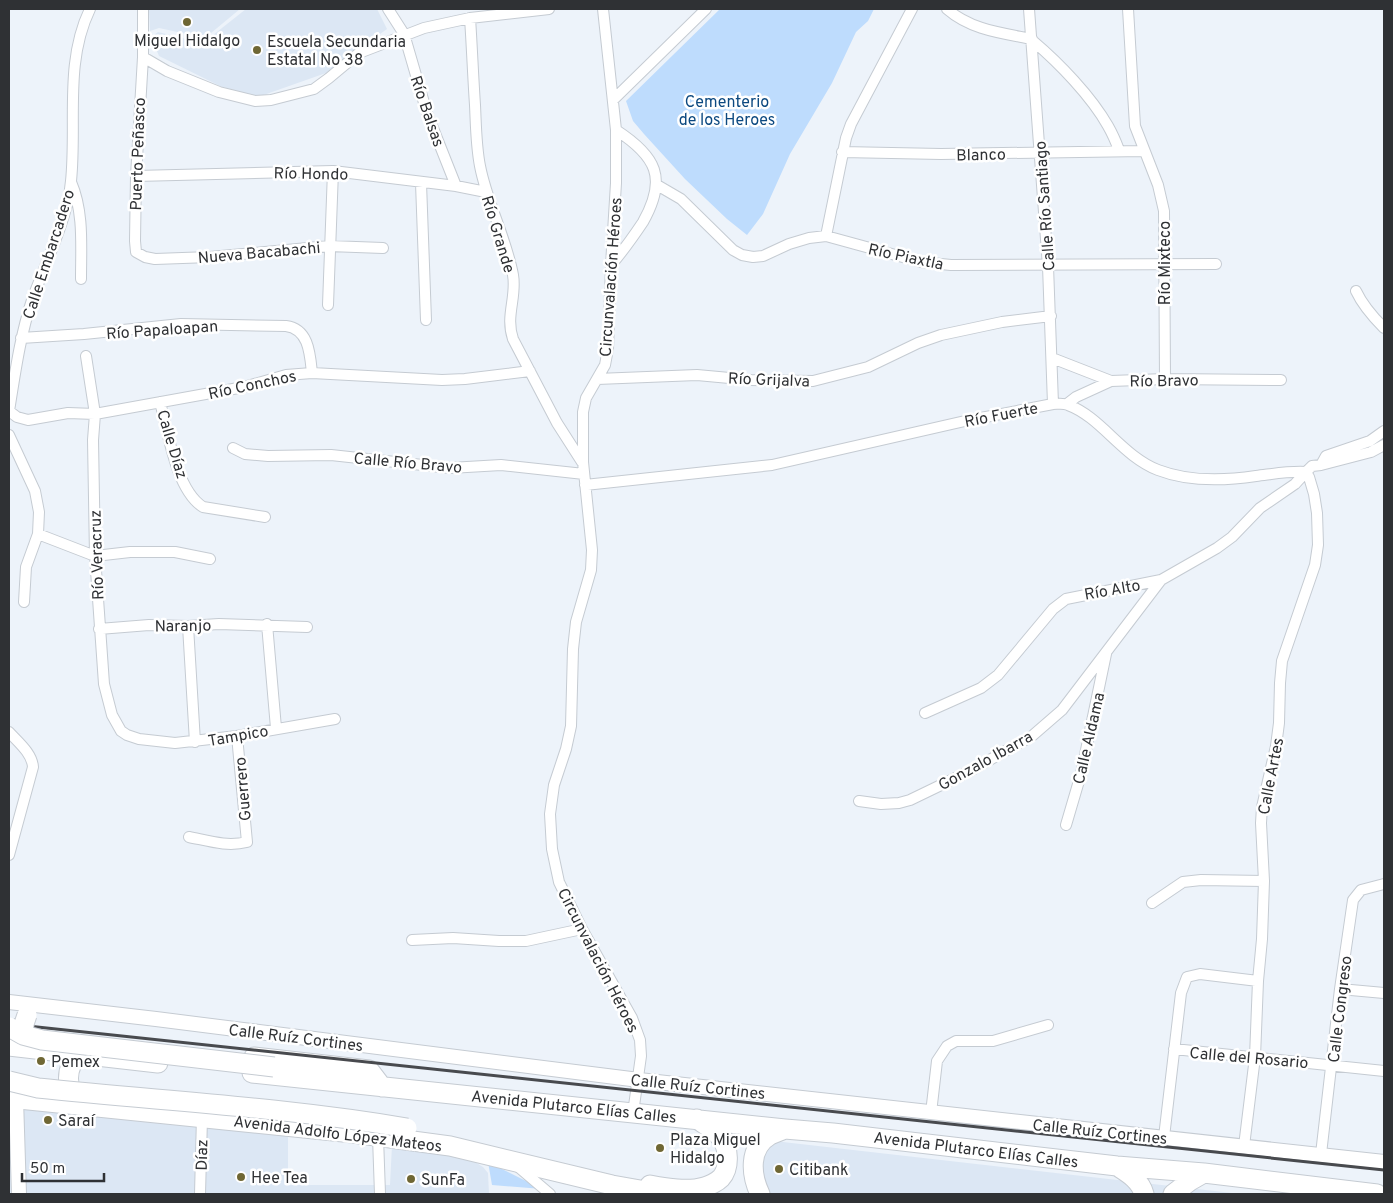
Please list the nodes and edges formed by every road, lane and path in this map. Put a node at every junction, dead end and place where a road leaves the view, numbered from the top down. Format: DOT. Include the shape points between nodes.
graph roads {
  1 [pos="90,9"];
  2 [pos="142,9"];
  3 [pos="388,9"];
  4 [pos="549,9"];
  5 [pos="603,9"];
  6 [pos="706,9"];
  7 [pos="912,9"];
  8 [pos="947,9"];
  9 [pos="1029,9"];
  10 [pos="1128,9"];
  11 [pos="470,18"];
  12 [pos="404,34"];
  13 [pos="1032,40"];
  14 [pos="143,57"];
  15 [pos="613,100"];
  16 [pos="616,130"];
  17 [pos="1119,150"];
  18 [pos="1143,151"];
  19 [pos="842,152"];
  20 [pos="1040,153"];
  21 [pos="333,171"];
  22 [pos="136,176"];
  23 [pos="71,182"];
  24 [pos="422,183"];
  25 [pos="658,185"];
  26 [pos="456,186"];
  27 [pos="486,192"];
  28 [pos="826,236"];
  29 [pos="330,246"];
  30 [pos="383,248"];
  31 [pos="136,252"];
  32 [pos="1164,264"];
  33 [pos="1216,264"];
  34 [pos="611,265"];
  35 [pos="1048,266"];
  36 [pos="82,279"];
  37 [pos="1356,291"];
  38 [pos="328,305"];
  39 [pos="1051,316"];
  40 [pos="426,320"];
  41 [pos="1384,328"];
  42 [pos="21,338"];
  43 [pos="86,356"];
  44 [pos="1052,358"];
  45 [pos="530,371"];
  46 [pos="312,373"];
  47 [pos="597,378"];
  48 [pos="1165,379"];
  49 [pos="1281,380"];
  50 [pos="1111,381"];
  51 [pos="160,402"];
  52 [pos="1053,404"];
  53 [pos="1067,404"];
  54 [pos="9,411"];
  55 [pos="95,414"];
  56 [pos="1384,431"];
  57 [pos="9,435"];
  58 [pos="1384,445"];
  59 [pos="233,448"];
  60 [pos="583,462"];
  61 [pos="1322,465"];
  62 [pos="1306,472"];
  63 [pos="585,479"];
  64 [pos="265,516"];
  65 [pos="38,534"];
  66 [pos="95,556"];
  67 [pos="210,559"];
  68 [pos="1161,580"];
  69 [pos="24,602"];
  70 [pos="267,624"];
  71 [pos="188,626"];
  72 [pos="307,627"];
  73 [pos="99,629"];
  74 [pos="1107,651"];
  75 [pos="925,713"];
  76 [pos="335,718"];
  77 [pos="276,728"];
  78 [pos="9,732"];
  79 [pos="237,736"];
  80 [pos="140,739"];
  81 [pos="195,742"];
  82 [pos="859,801"];
  83 [pos="1066,826"];
  84 [pos="189,836"];
  85 [pos="9,855"];
  86 [pos="1264,881"];
  87 [pos="1384,884"];
  88 [pos="1152,903"];
  89 [pos="582,929"];
  90 [pos="412,940"];
  91 [pos="1258,981"];
  92 [pos="1340,989"];
  93 [pos="1384,993"];
  94 [pos="10,1001"];
  95 [pos="30,1010"];
  96 [pos="1048,1025"];
  97 [pos="12,1040"];
  98 [pos="1174,1049"];
  99 [pos="79,1054"];
  100 [pos="1255,1057"];
  101 [pos="1332,1065"];
  102 [pos="1384,1071"];
  103 [pos="639,1080"];
  104 [pos="9,1081"];
  105 [pos="382,1086"];
  106 [pos="12,1098"];
  107 [pos="79,1105"];
  108 [pos="931,1112"];
  109 [pos="633,1113"];
  110 [pos="202,1117"];
  111 [pos="696,1118"];
  112 [pos="785,1129"];
  113 [pos="378,1137"];
  114 [pos="1164,1138"];
  115 [pos="450,1146"];
  116 [pos="1244,1146"];
  117 [pos="1321,1154"];
  118 [pos="1384,1162"];
  119 [pos="514,1163"];
  120 [pos="1117,1166"];
  121 [pos="1204,1173"];
  122 [pos="572,1176"];
  123 [pos="19,1194"];
  124 [pos="200,1194"];
  125 [pos="380,1194"];
  126 [pos="550,1194"];
  127 [pos="664,1194"];
  128 [pos="760,1194"];
  129 [pos="1144,1194"];
  130 [pos="1173,1194"];
  131 [pos="1377,1194"];
  1 -- 23 [label="street, Calle Embarcadero" via="82,24 74,63"];
  2 -- 14 [label="street, Puerto Peñasco"];
  3 -- 12 [label="street, Río Balsas"];
  4 -- 11 [label="street"];
  5 -- 15 [label="street, Circunvalación Héroes"];
  6 -- 15 [label="street"];
  7 -- 19 [label="street" via="851,124"];
  8 -- 13 [label="street" via="982,29"];
  9 -- 13 [label="street, Calle Río Santiago"];
  10 -- 18 [label="street, Río Mixteco" via="1135,126"];
  11 -- 12 [label="street"];
  11 -- 27 [label="street, Río Grande" via="477,142"];
  12 -- 14 [label="street" via="359,53 314,89 271,100 255,101 219,92 166,71"];
  12 -- 26 [label="street, Río Balsas" via="427,113"];
  13 -- 17 [label="street" via="1082,90 1108,125"];
  13 -- 20 [label="street, Calle Río Santiago"];
  14 -- 22 [label="street, Puerto Peñasco"];
  15 -- 16 [label="street, Circunvalación Héroes"];
  16 -- 25 [label="street" via="646,155"];
  16 -- 34 [label="street, Circunvalación Héroes"];
  17 -- 18 [label="street, Blanco"];
  17 -- 20 [label="street, Blanco"];
  18 -- 32 [label="street, Río Mixteco" via="1162,198"];
  19 -- 20 [label="street, Blanco"];
  19 -- 28 [label="street"];
  20 -- 35 [label="street, Calle Río Santiago"];
  21 -- 22 [label="street, Río Hondo"];
  21 -- 24 [label="street, Río Hondo"];
  21 -- 29 [label="street"];
  22 -- 31 [label="street, Puerto Peñasco"];
  23 -- 36 [label="street" via="78,196"];
  23 -- 42 [label="street, Calle Embarcadero"];
  24 -- 26 [label="street, Río Hondo"];
  24 -- 40 [label="street"];
  25 -- 28 [label="street, Río Piaxtla" via="681,199 734,250 753,258 789,244"];
  25 -- 34 [label="street" via="654,201 641,224"];
  26 -- 27 [label="street, Río Hondo"];
  27 -- 45 [label="street, Río Grande" via="502,234 513,278 510,329"];
  28 -- 35 [label="street, Río Piaxtla" via="921,262"];
  29 -- 30 [label="street, Nueva Bacabachi"];
  29 -- 31 [label="street, Nueva Bacabachi" via="155,259"];
  29 -- 38 [label="street"];
  32 -- 33 [label="street, Río Piaxtla"];
  32 -- 35 [label="street, Río Piaxtla"];
  32 -- 48 [label="street, Río Mixteco"];
  34 -- 47 [label="street, Circunvalación Héroes" via="608,349 605,365"];
  35 -- 39 [label="street, Calle Río Santiago"];
  37 -- 41 [label="street" via="1361,302"];
  39 -- 44 [label="street, Calle Río Santiago"];
  39 -- 47 [label="street, Río Grijalva" via="941,335 868,367 813,381 751,380 697,374"];
  42 -- 46 [label="street, Río Papaloapan" via="193,324 286,326 301,332 309,348"];
  42 -- 54 [label="street, Calle Embarcadero"];
  43 -- 55 [label="street, Río Veracruz"];
  44 -- 50 [label="street, Río Bravo"];
  44 -- 52 [label="street, Calle Río Santiago"];
  45 -- 46 [label="street, Río Conchos" via="442,380"];
  45 -- 60 [label="street, Río Grande" via="557,423"];
  46 -- 51 [label="street, Río Conchos" via="286,375 244,387"];
  47 -- 60 [label="street, Circunvalación Héroes" via="586,398 583,412"];
  48 -- 49 [label="street, Río Bravo"];
  48 -- 50 [label="street, Río Bravo"];
  50 -- 53 [label="street"];
  51 -- 55 [label="street, Río Conchos"];
  51 -- 64 [label="street, Calle Díaz" via="180,474 196,503 203,507"];
  52 -- 53 [label="street, Río Fuerte"];
  52 -- 63 [label="street, Río Fuerte" via="772,465"];
  53 -- 62 [label="street" via="1086,415 1140,461 1174,475 1209,480"];
  54 -- 55 [label="street, Río Conchos" via="28,420 68,413"];
  55 -- 66 [label="street, Río Veracruz"];
  56 -- 61 [label="street" via="1370,441 1326,456"];
  57 -- 65 [label="street" via="36,491"];
  58 -- 61 [label="street"];
  59 -- 63 [label="street, Calle Río Bravo" via="245,454 331,455 450,468 501,465"];
  60 -- 63 [label="street, Circunvalación Héroes"];
  61 -- 62 [label="street" via="1312,466"];
  62 -- 68 [label="street, Río Alto" via="1295,484 1260,508 1232,537"];
  62 -- 86 [label="street, Calle Artes" via="1314,494 1318,545 1315,565 1282,661 1278,730 1262,807"];
  63 -- 89 [label="street, Circunvalación Héroes" via="591,570 576,622 572,726 554,785 550,814 552,849 559,882"];
  65 -- 66 [label="street"];
  65 -- 69 [label="street" via="26,567"];
  66 -- 67 [label="street" via="175,552"];
  66 -- 73 [label="street, Río Veracruz"];
  68 -- 74 [label="street, Gonzalo Ibarra"];
  68 -- 75 [label="street, Río Alto" via="1066,599 1053,609 989,682"];
  70 -- 71 [label="street, Naranjo"];
  70 -- 72 [label="street, Naranjo"];
  70 -- 77 [label="street"];
  71 -- 73 [label="street, Naranjo"];
  71 -- 81 [label="street"];
  73 -- 80 [label="street, Río Veracruz" via="109,707 122,731"];
  74 -- 82 [label="street, Gonzalo Ibarra" via="1062,710 1032,736 910,800 899,804"];
  74 -- 83 [label="street, Calle Aldama" via="1081,774"];
  76 -- 77 [label="street, Tampico"];
  77 -- 79 [label="street, Tampico"];
  78 -- 85 [label="street" via="29,755 33,767"];
  79 -- 81 [label="street, Tampico"];
  79 -- 84 [label="street, Guerrero" via="247,842 224,844"];
  80 -- 81 [label="street, Tampico"];
  86 -- 88 [label="street" via="1183,882"];
  86 -- 91 [label="street, Calle Artes"];
  87 -- 92 [label="street, Calle Congreso" via="1361,890 1353,900"];
  89 -- 90 [label="street" via="526,941"];
  89 -- 103 [label="street, Circunvalación Héroes" via="632,1018 642,1056"];
  91 -- 98 [label="street" via="1200,974 1187,977 1181,993"];
  91 -- 100 [label="street, Calle Artes"];
  92 -- 93 [label="street"];
  92 -- 101 [label="street, Calle Congreso"];
  94 -- 95 [label="street, Calle Ruíz Cortines"];
  95 -- 97 [label="highway, bridge"];
  95 -- 103 [label="street, Calle Ruíz Cortines"];
  96 -- 108 [label="street" via="993,1041 956,1041 947,1046 938,1061"];
  97 -- 99 [label="highway, Avenida Plutarco Elías Calles"];
  97 -- 105 [label="highway, bridge" via="57,1042 274,1067 361,1079"];
  97 -- 105 [label="highway" via="229,1054 369,1070"];
  98 -- 100 [label="street, Calle del Rosario"];
  98 -- 114 [label="street"];
  99 -- 105 [label="highway, Avenida Plutarco Elías Calles"];
  99 -- 107 [label="highway" via="70,1065 68,1078 71,1094"];
  100 -- 101 [label="street, Calle del Rosario"];
  100 -- 116 [label="street, Calle Artes"];
  101 -- 102 [label="street, Calle del Rosario"];
  101 -- 117 [label="street, Calle Congreso"];
  103 -- 108 [label="street, Calle Ruíz Cortines"];
  103 -- 109 [label="street, Circunvalación Héroes"];
  104 -- 115 [label="highway, bridge" via="38,1088 363,1121 407,1128"];
  105 -- 109 [label="highway, Avenida Plutarco Elías Calles"];
  106 -- 107 [label="highway, Avenida Adolfo López Mateos"];
  106 -- 123 [label="street"];
  107 -- 110 [label="highway, Avenida Adolfo López Mateos"];
  108 -- 114 [label="street, Calle Ruíz Cortines"];
  109 -- 111 [label="highway, Avenida Plutarco Elías Calles"];
  110 -- 113 [label="highway, Avenida Adolfo López Mateos"];
  110 -- 124 [label="street, Díaz"];
  111 -- 112 [label="highway, Avenida Plutarco Elías Calles"];
  111 -- 122 [label="highway" via="716,1132 725,1144 726,1170 710,1185 664,1188 600,1177"];
  112 -- 120 [label="highway, Avenida Plutarco Elías Calles"];
  112 -- 128 [label="highway" via="769,1136 754,1157 754,1178"];
  113 -- 115 [label="highway, Avenida Adolfo López Mateos"];
  113 -- 125 [label="street"];
  114 -- 116 [label="street, Calle Ruíz Cortines"];
  115 -- 119 [label="highway, Avenida Adolfo López Mateos"];
  116 -- 117 [label="street, Calle Ruíz Cortines"];
  117 -- 118 [label="street, Calle Ruíz Cortines"];
  119 -- 122 [label="highway, Avenida Adolfo López Mateos"];
  119 -- 126 [label="street"];
  120 -- 121 [label="highway, Avenida Plutarco Elías Calles"];
  120 -- 129 [label="highway" via="1132,1175"];
  121 -- 130 [label="highway"];
  121 -- 131 [label="highway, Avenida Plutarco Elías Calles"];
  122 -- 127 [label="highway, Avenida Adolfo López Mateos"];
}
